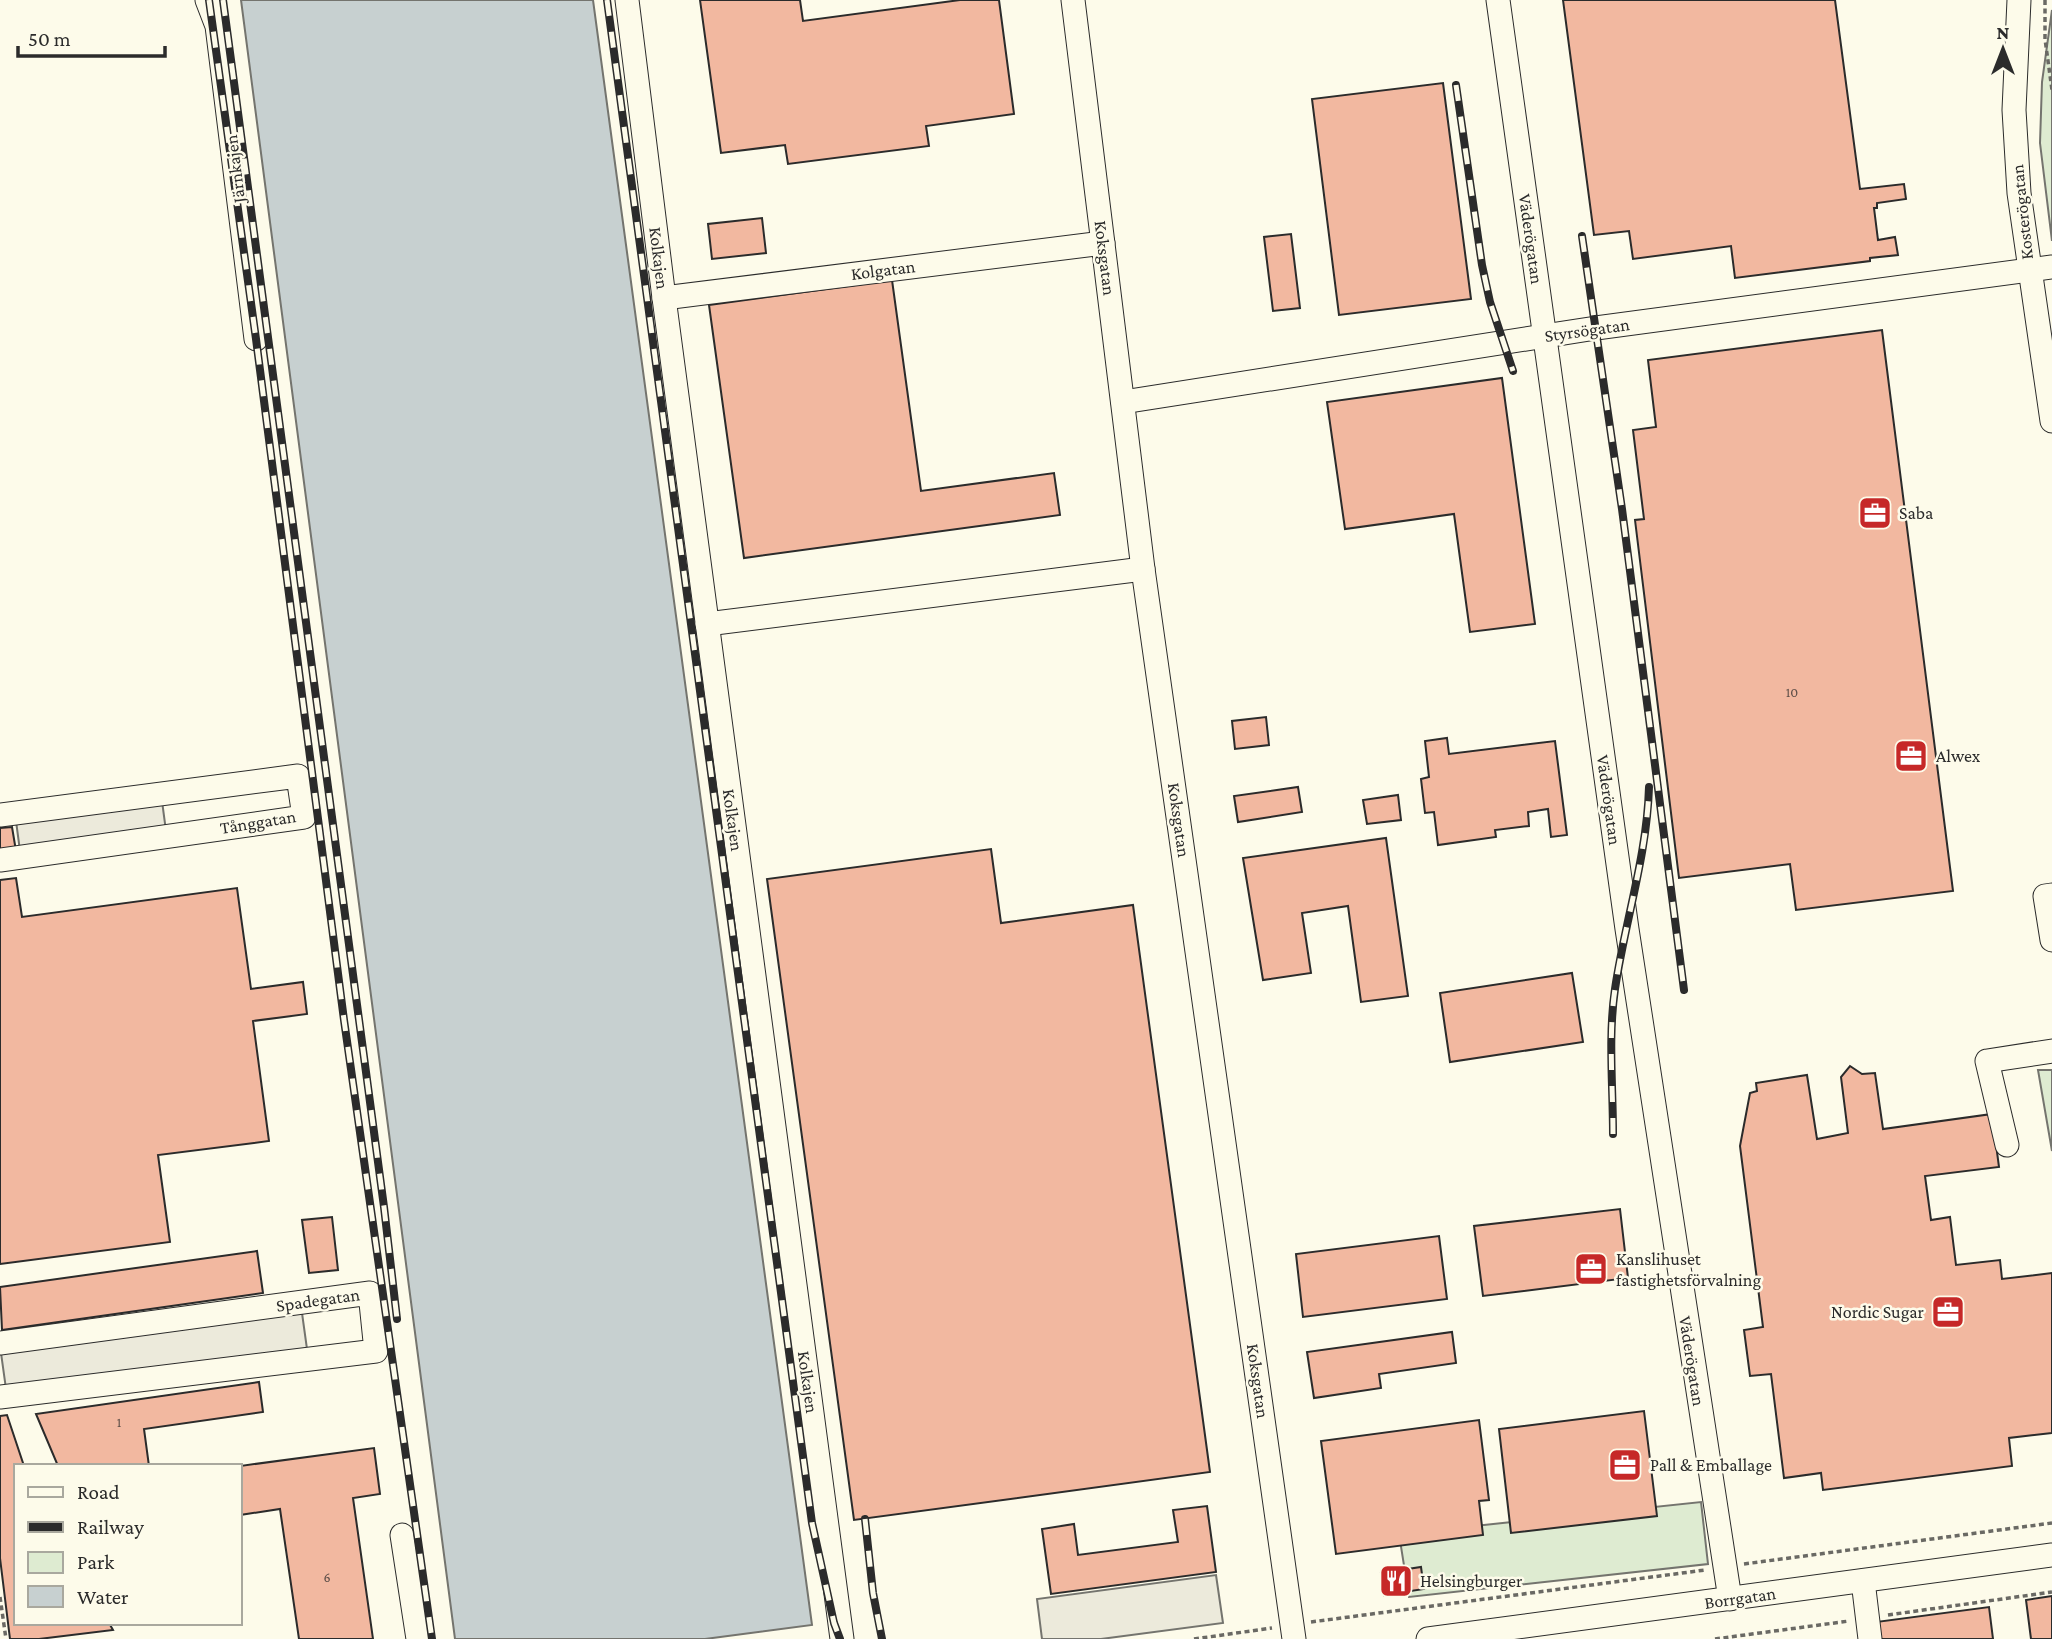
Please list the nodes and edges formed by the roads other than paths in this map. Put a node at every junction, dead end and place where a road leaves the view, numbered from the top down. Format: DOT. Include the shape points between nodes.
graph roads {
  1 [pos="207,0"];
  2 [pos="627,0"];
  3 [pos="1073,0"];
  4 [pos="1498,0"];
  5 [pos="2019,0"];
  6 [pos="1103,243"];
  7 [pos="2052,267"];
  8 [pos="2028,271"];
  9 [pos="664,298"];
  10 [pos="1544,337"];
  11 [pos="256,339"];
  12 [pos="1123,402"];
  13 [pos="2052,421"];
  14 [pos="1143,569"];
  15 [pos="708,624"];
  16 [pos="0,814"];
  17 [pos="0,860"];
  18 [pos="2052,895"];
  19 [pos="2052,940"];
  20 [pos="2052,1051"];
  21 [pos="2007,1145"];
  22 [pos="0,1343"];
  23 [pos="0,1397"];
  24 [pos="402,1535"];
  25 [pos="2052,1555"];
  26 [pos="1863,1581"];
  27 [pos="1730,1599"];
  28 [pos="1293,1632"];
  29 [pos="1512,1633"];
  30 [pos="418,1639"];
  31 [pos="842,1639"];
  32 [pos="1428,1639"];
  33 [pos="1870,1639"];
  1 -- 11 [label="street, Järnkajen" via="217,26"];
  2 -- 9 [label="street, Kolkajen"];
  3 -- 6 [label="street, Koksgatan"];
  4 -- 10 [label="street, Väderögatan"];
  5 -- 8 [label="street, Kosterögatan" via="2014,110"];
  6 -- 9 [label="street, Kolgatan"];
  6 -- 12 [label="street, Koksgatan"];
  7 -- 8 [label="street, Styrsögatan"];
  8 -- 10 [label="street, Styrsögatan"];
  8 -- 13 [label="street, Kosterögatan"];
  9 -- 15 [label="street, Kolkajen"];
  10 -- 12 [label="street, Styrsögatan"];
  10 -- 27 [label="street, Väderögatan" via="1629,942"];
  12 -- 14 [label="street, Koksgatan"];
  14 -- 15 [label="street"];
  14 -- 28 [label="street, Koksgatan"];
  15 -- 31 [label="street, Kolkajen"];
  16 -- 17 [label="street, Tånggatan" via="298,776 304,817"];
  18 -- 19 [label="street" via="2045,896"];
  20 -- 21 [label="street" via="1987,1061"];
  22 -- 23 [label="street, Spadegatan" via="370,1293 376,1351"];
  24 -- 30 [label="street"];
  25 -- 26 [label="street, Borrgatan"];
  26 -- 27 [label="street, Borrgatan"];
  26 -- 33 [label="street"];
  27 -- 29 [label="street, Borrgatan"];
  29 -- 32 [label="street, Borrgatan"];
}
